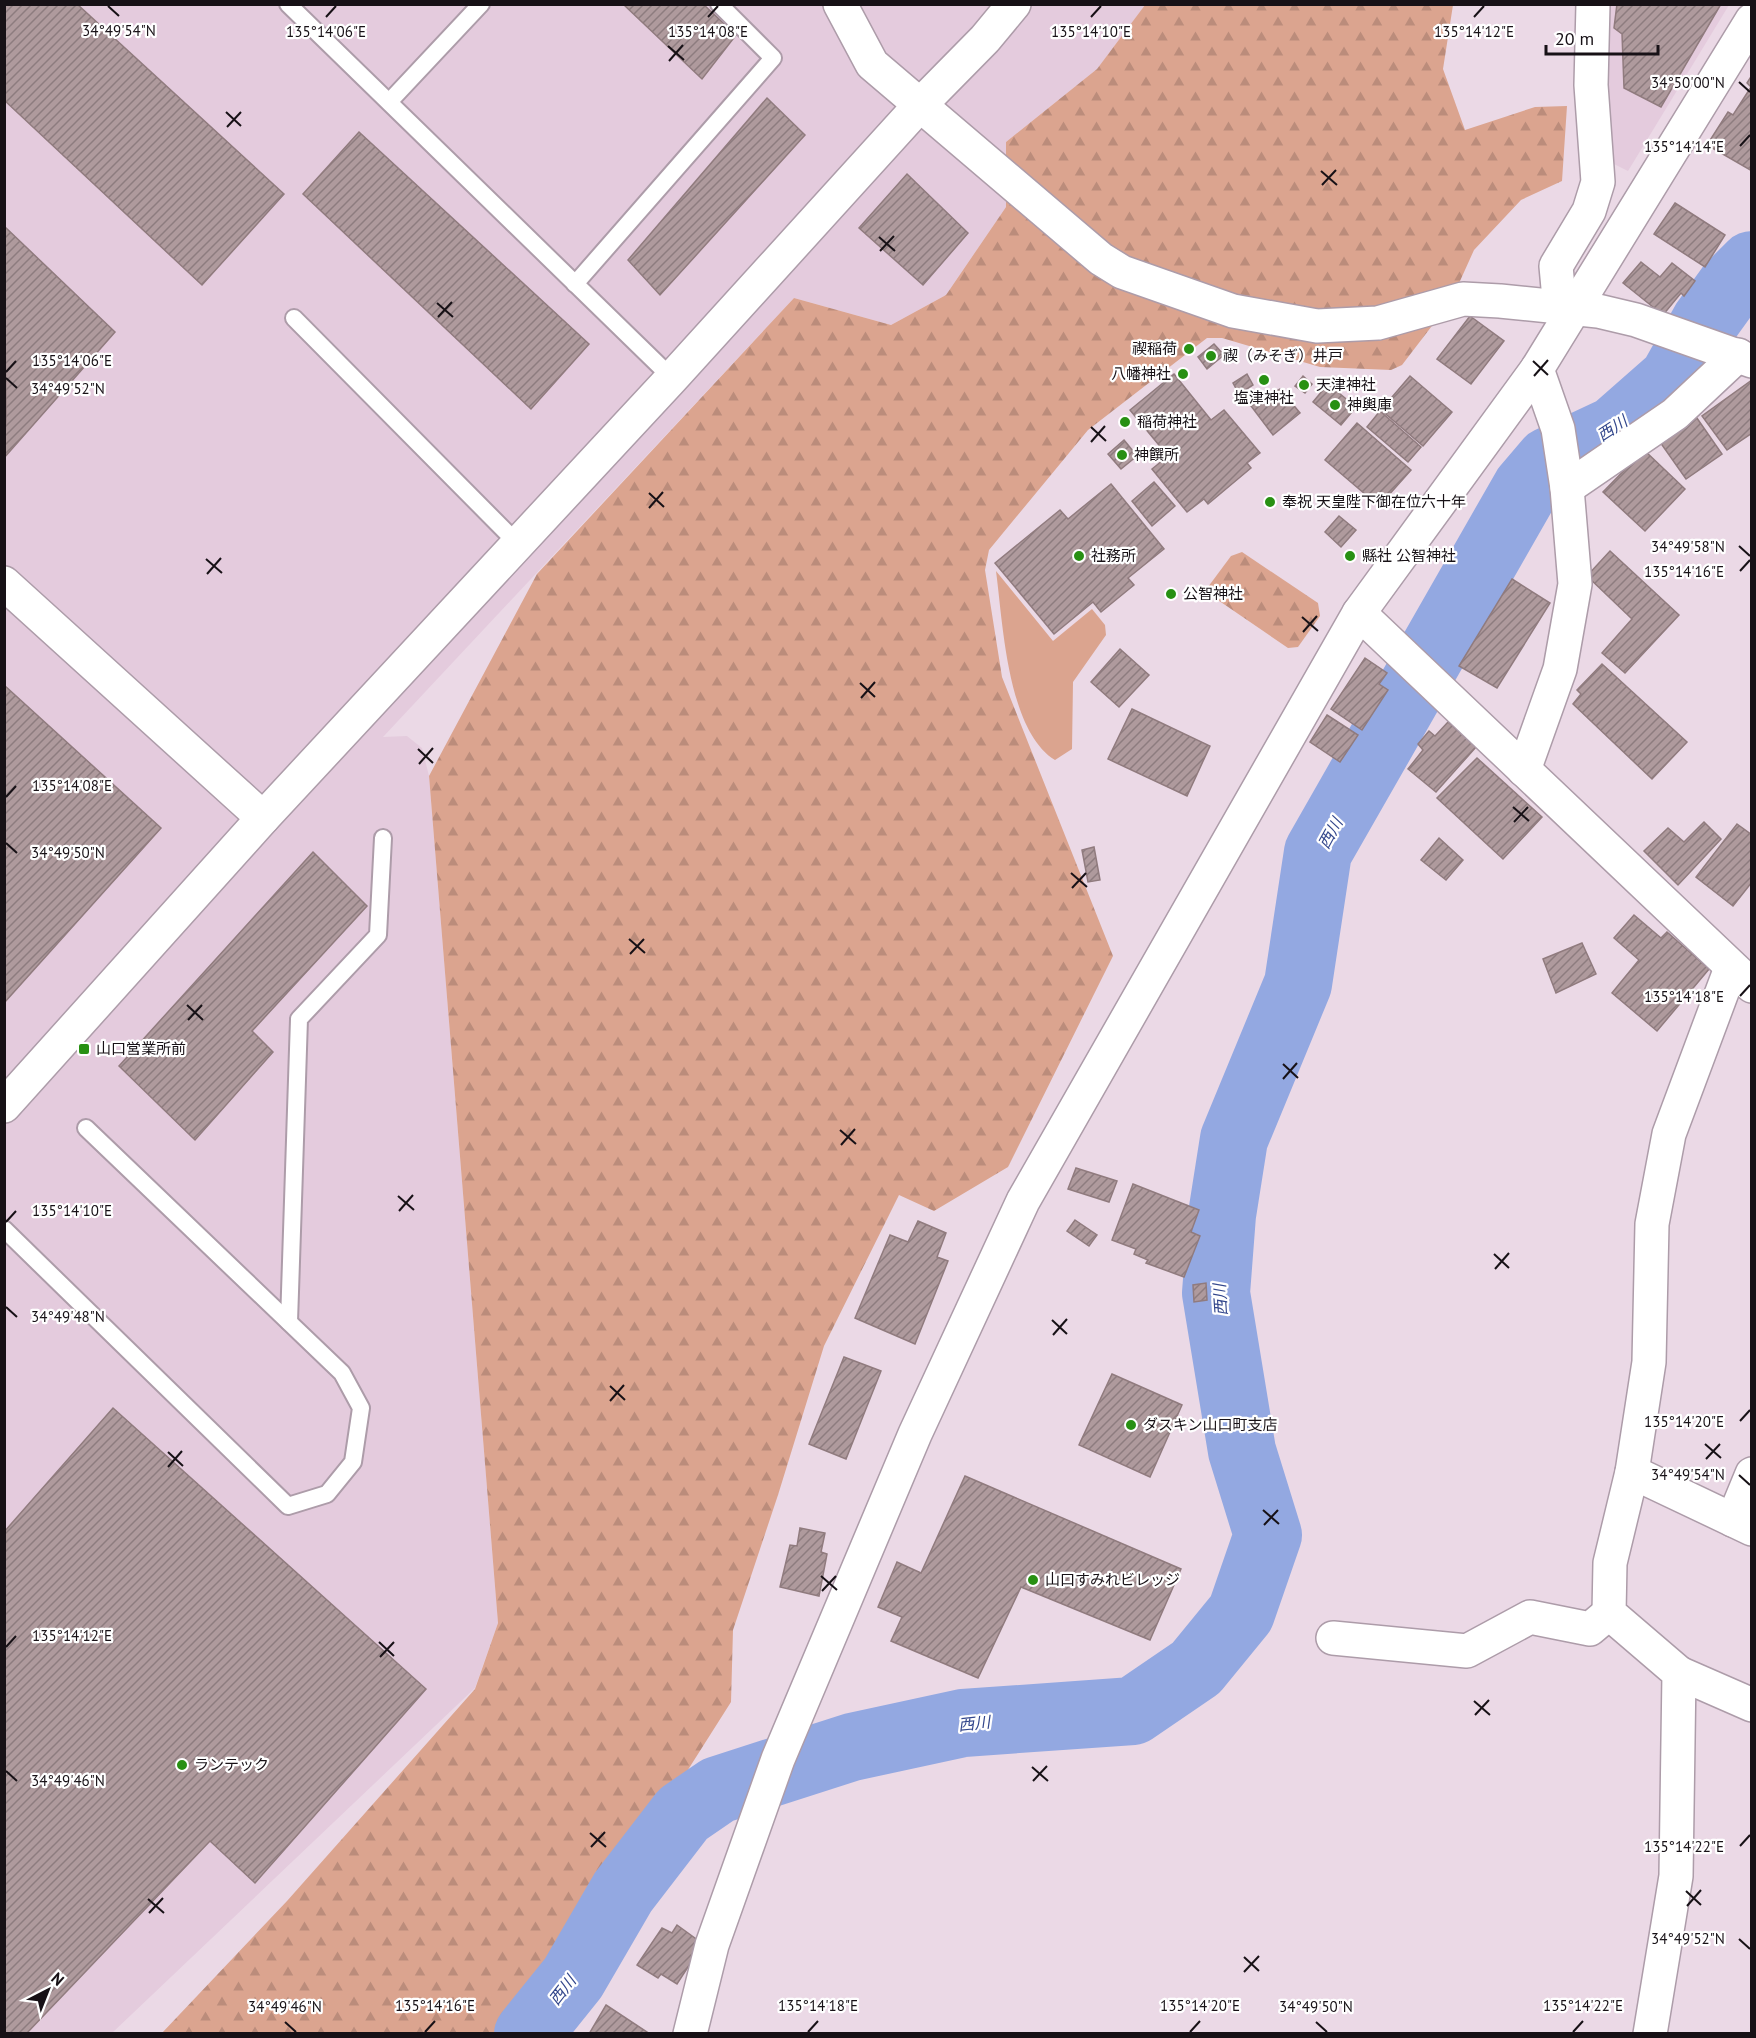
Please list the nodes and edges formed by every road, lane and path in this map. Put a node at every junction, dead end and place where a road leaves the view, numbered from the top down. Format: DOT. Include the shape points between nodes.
graph roads {
  1 [pos="288,4"];
  2 [pos="481,4"];
  3 [pos="719,4"];
  4 [pos="840,4"];
  5 [pos="1014,4"];
  6 [pos="1593,4"];
  7 [pos="1752,20"];
  8 [pos="389,102"];
  9 [pos="920,105"];
  10 [pos="575,284"];
  11 [pos="1573,309"];
  12 [pos="294,318"];
  13 [pos="1737,355"];
  14 [pos="1537,369"];
  15 [pos="672,378"];
  16 [pos="1566,480"];
  17 [pos="519,545"];
  18 [pos="4,584"];
  19 [pos="1359,613"];
  20 [pos="1524,770"];
  21 [pos="263,818"];
  22 [pos="383,838"];
  23 [pos="1741,977"];
  24 [pos="4,1106"];
  25 [pos="86,1128"];
  26 [pos="4,1228"];
  27 [pos="289,1322"];
  28 [pos="1632,1472"];
  29 [pos="1752,1474"];
  30 [pos="1742,1525"];
  31 [pos="1609,1613"];
  32 [pos="1333,1638"];
  33 [pos="1679,1673"];
  34 [pos="1752,1705"];
  35 [pos="690,2034"];
  36 [pos="1650,2034"];
  1 -- 8 [label="lane"];
  2 -- 8 [label="lane"];
  3 -- 10 [label="lane" via="773,58"];
  4 -- 9 [label="street" via="872,64"];
  5 -- 9 [label="street"];
  6 -- 11 [label="street" via="1591,86 1598,182 1589,211 1556,266 1558,288"];
  7 -- 11 [label="street"];
  8 -- 10 [label="lane"];
  9 -- 11 [label="street" via="1101,259 1122,272 1233,311 1317,326 1378,323 1463,299"];
  9 -- 15 [label="street"];
  10 -- 15 [label="lane"];
  11 -- 13 [label="street" via="1636,320"];
  11 -- 14 [label="street"];
  12 -- 17 [label="lane"];
  13 -- 16 [label="street" via="1675,414"];
  14 -- 16 [label="street" via="1559,436"];
  14 -- 19 [label="street"];
  15 -- 17 [label="street"];
  16 -- 20 [label="street" via="1575,585 1560,669"];
  17 -- 21 [label="street"];
  18 -- 21 [label="street"];
  19 -- 20 [label="street"];
  19 -- 35 [label="street" via="1023,1201 915,1434 778,1759 712,1945"];
  20 -- 23 [label="street"];
  21 -- 24 [label="street"];
  22 -- 27 [label="lane" via="378,935 299,1019"];
  23 -- 28 [label="street" via="1669,1134 1652,1224 1649,1362"];
  25 -- 27 [label="lane"];
  26 -- 27 [label="lane" via="288,1506 327,1494 353,1462 361,1408 342,1373"];
  28 -- 30 [label="street"];
  28 -- 31 [label="street" via="1610,1563"];
  29 -- 30 [label="street"];
  31 -- 32 [label="street" via="1590,1629 1530,1617 1467,1651"];
  31 -- 33 [label="street"];
  33 -- 34 [label="street"];
  33 -- 36 [label="street" via="1676,1876"];
}
